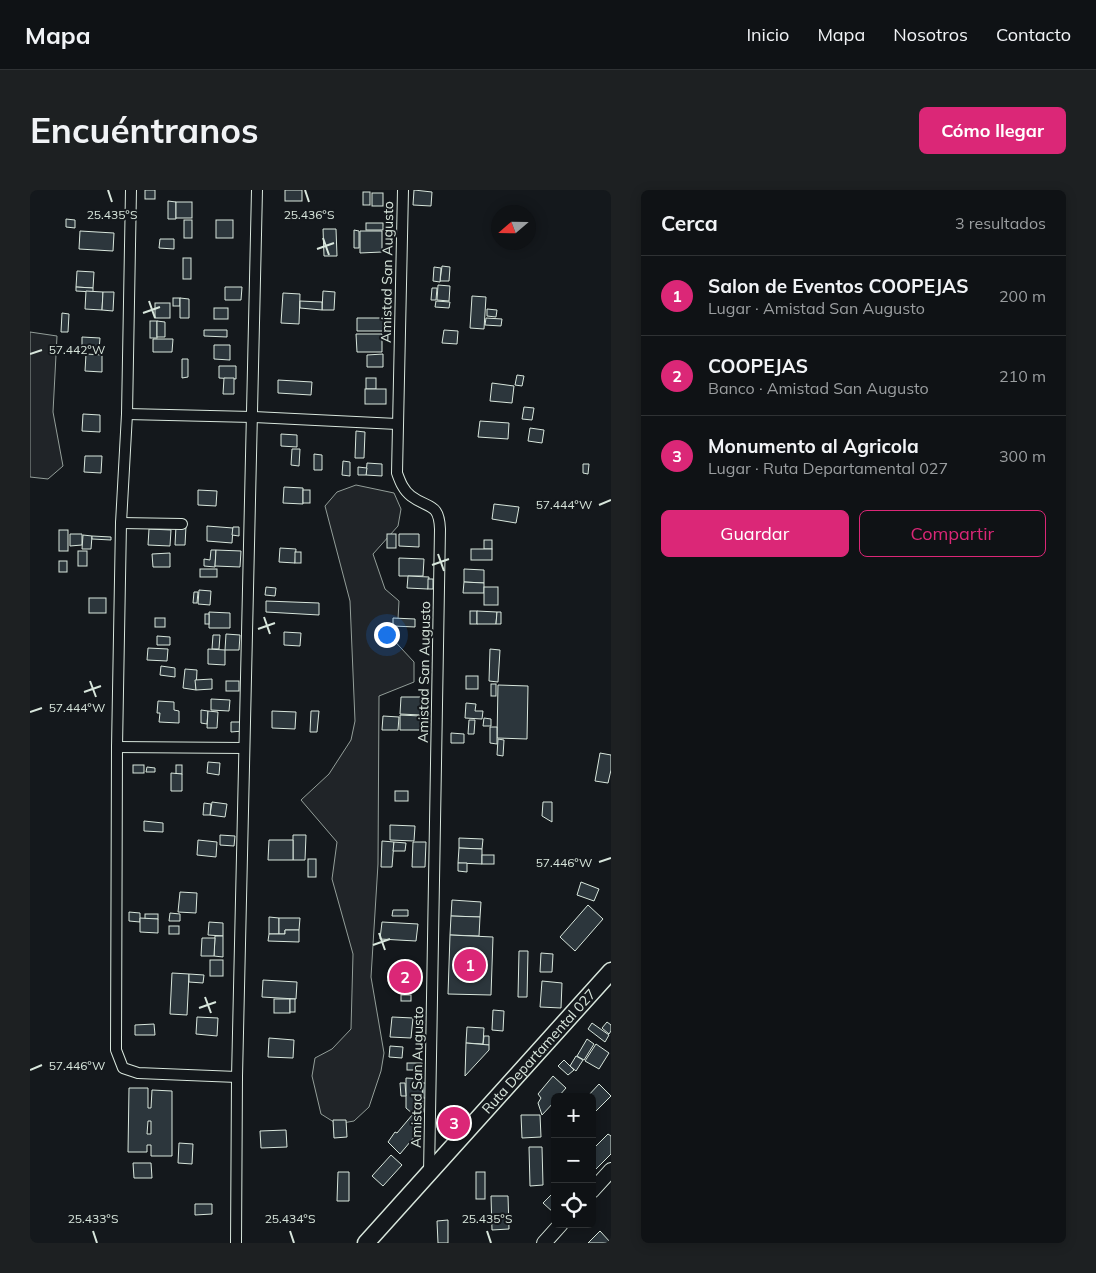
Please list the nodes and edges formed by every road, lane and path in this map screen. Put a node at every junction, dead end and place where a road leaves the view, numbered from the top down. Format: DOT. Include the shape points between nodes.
graph roads {
  1 [pos="131,190"];
  2 [pos="257,190"];
  3 [pos="403,190"];
  4 [pos="127,414"];
  5 [pos="252,417"];
  6 [pos="397,424"];
  7 [pos="121,523"];
  8 [pos="182,524"];
  9 [pos="117,747"];
  10 [pos="244,748"];
  11 [pos="611,971"];
  12 [pos="237,1077"];
  13 [pos="611,1170"];
  14 [pos="428,1175"];
  15 [pos="596,1187"];
  16 [pos="557,1228"];
  17 [pos="236,1243"];
  18 [pos="366,1243"];
  19 [pos="544,1243"];
  1 -- 4 [label="street"];
  2 -- 5 [label="street"];
  3 -- 6 [label="street, Amistad San Augusto"];
  4 -- 5 [label="street"];
  4 -- 7 [label="street"];
  5 -- 6 [label="street"];
  5 -- 10 [label="street"];
  6 -- 14 [label="street, Amistad San Augusto" via="397,472 401,485 411,496 434,508 440,517"];
  7 -- 8 [label="street"];
  7 -- 9 [label="street"];
  9 -- 10 [label="street"];
  9 -- 12 [label="street" via="116,1050 123,1068 138,1073"];
  10 -- 12 [label="street"];
  11 -- 14 [label="main road, Ruta Departamental 027"];
  12 -- 17 [label="street"];
  13 -- 15 [label="street"];
  14 -- 18 [label="main road, Ruta Departamental 027"];
  16 -- 19 [label="street"];
}
